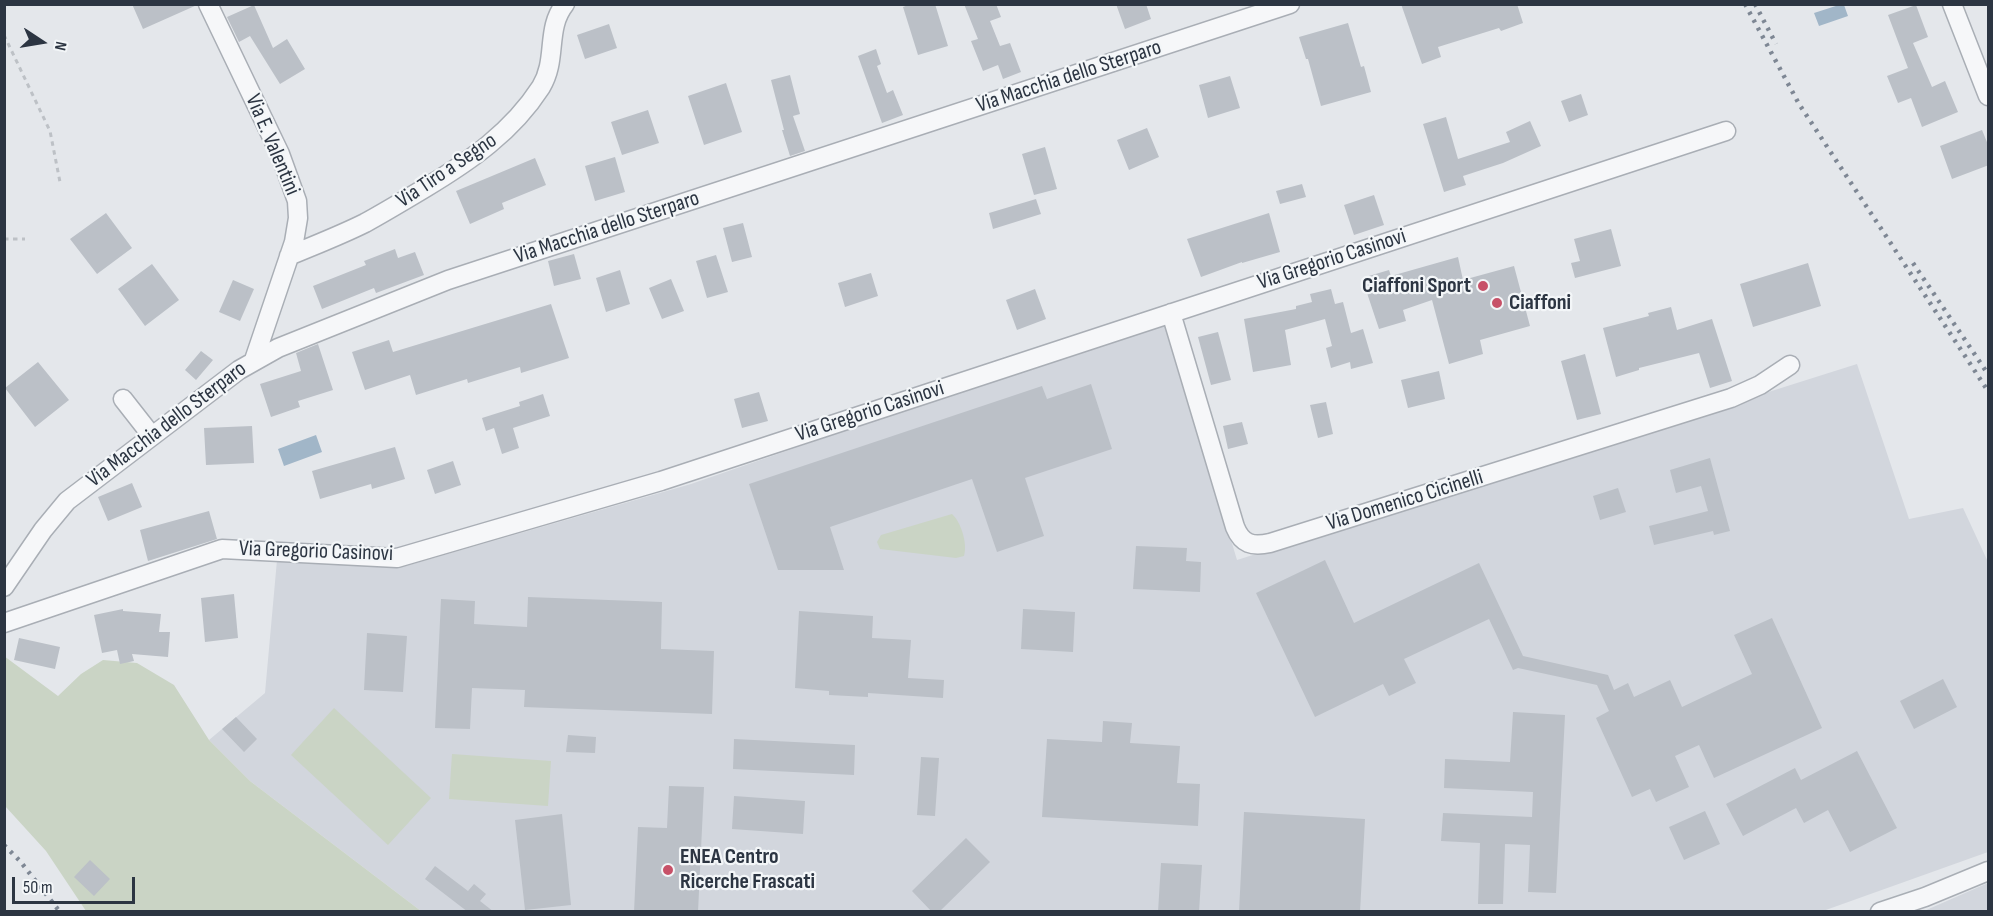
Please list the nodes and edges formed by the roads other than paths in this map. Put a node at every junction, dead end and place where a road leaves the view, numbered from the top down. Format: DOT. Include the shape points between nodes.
graph roads {
  1 [pos="208,4"];
  2 [pos="565,4"];
  3 [pos="1290,4"];
  4 [pos="1952,4"];
  5 [pos="1989,96"];
  6 [pos="1726,130"];
  7 [pos="289,256"];
  8 [pos="1171,313"];
  9 [pos="254,360"];
  10 [pos="1790,365"];
  11 [pos="123,399"];
  12 [pos="152,436"];
  13 [pos="4,587"];
  14 [pos="4,623"];
  15 [pos="1989,871"];
  16 [pos="1880,912"];
  1 -- 7 [label="street, Via E. Valentini" via="293,186 298,218"];
  2 -- 7 [label="street, Via Tiro a Segno" via="555,21 546,78 502,135 455,170 390,209"];
  3 -- 9 [label="street, Via Macchia dello Sterparo" via="448,280"];
  4 -- 5 [label="street"];
  6 -- 8 [label="street, Via Gregorio Casinovi"];
  7 -- 9 [label="street, Via E. Valentini"];
  8 -- 10 [label="street, Via Domenico Cicinelli" via="1235,527 1243,541 1253,545 1270,543 1731,398"];
  8 -- 14 [label="street, Via Gregorio Casinovi" via="661,481 397,558 222,549"];
  9 -- 12 [label="street, Via Macchia dello Sterparo"];
  11 -- 12 [label="street"];
  12 -- 13 [label="street, Via Macchia dello Sterparo" via="60,507"];
  15 -- 16 [label="street"];
}
